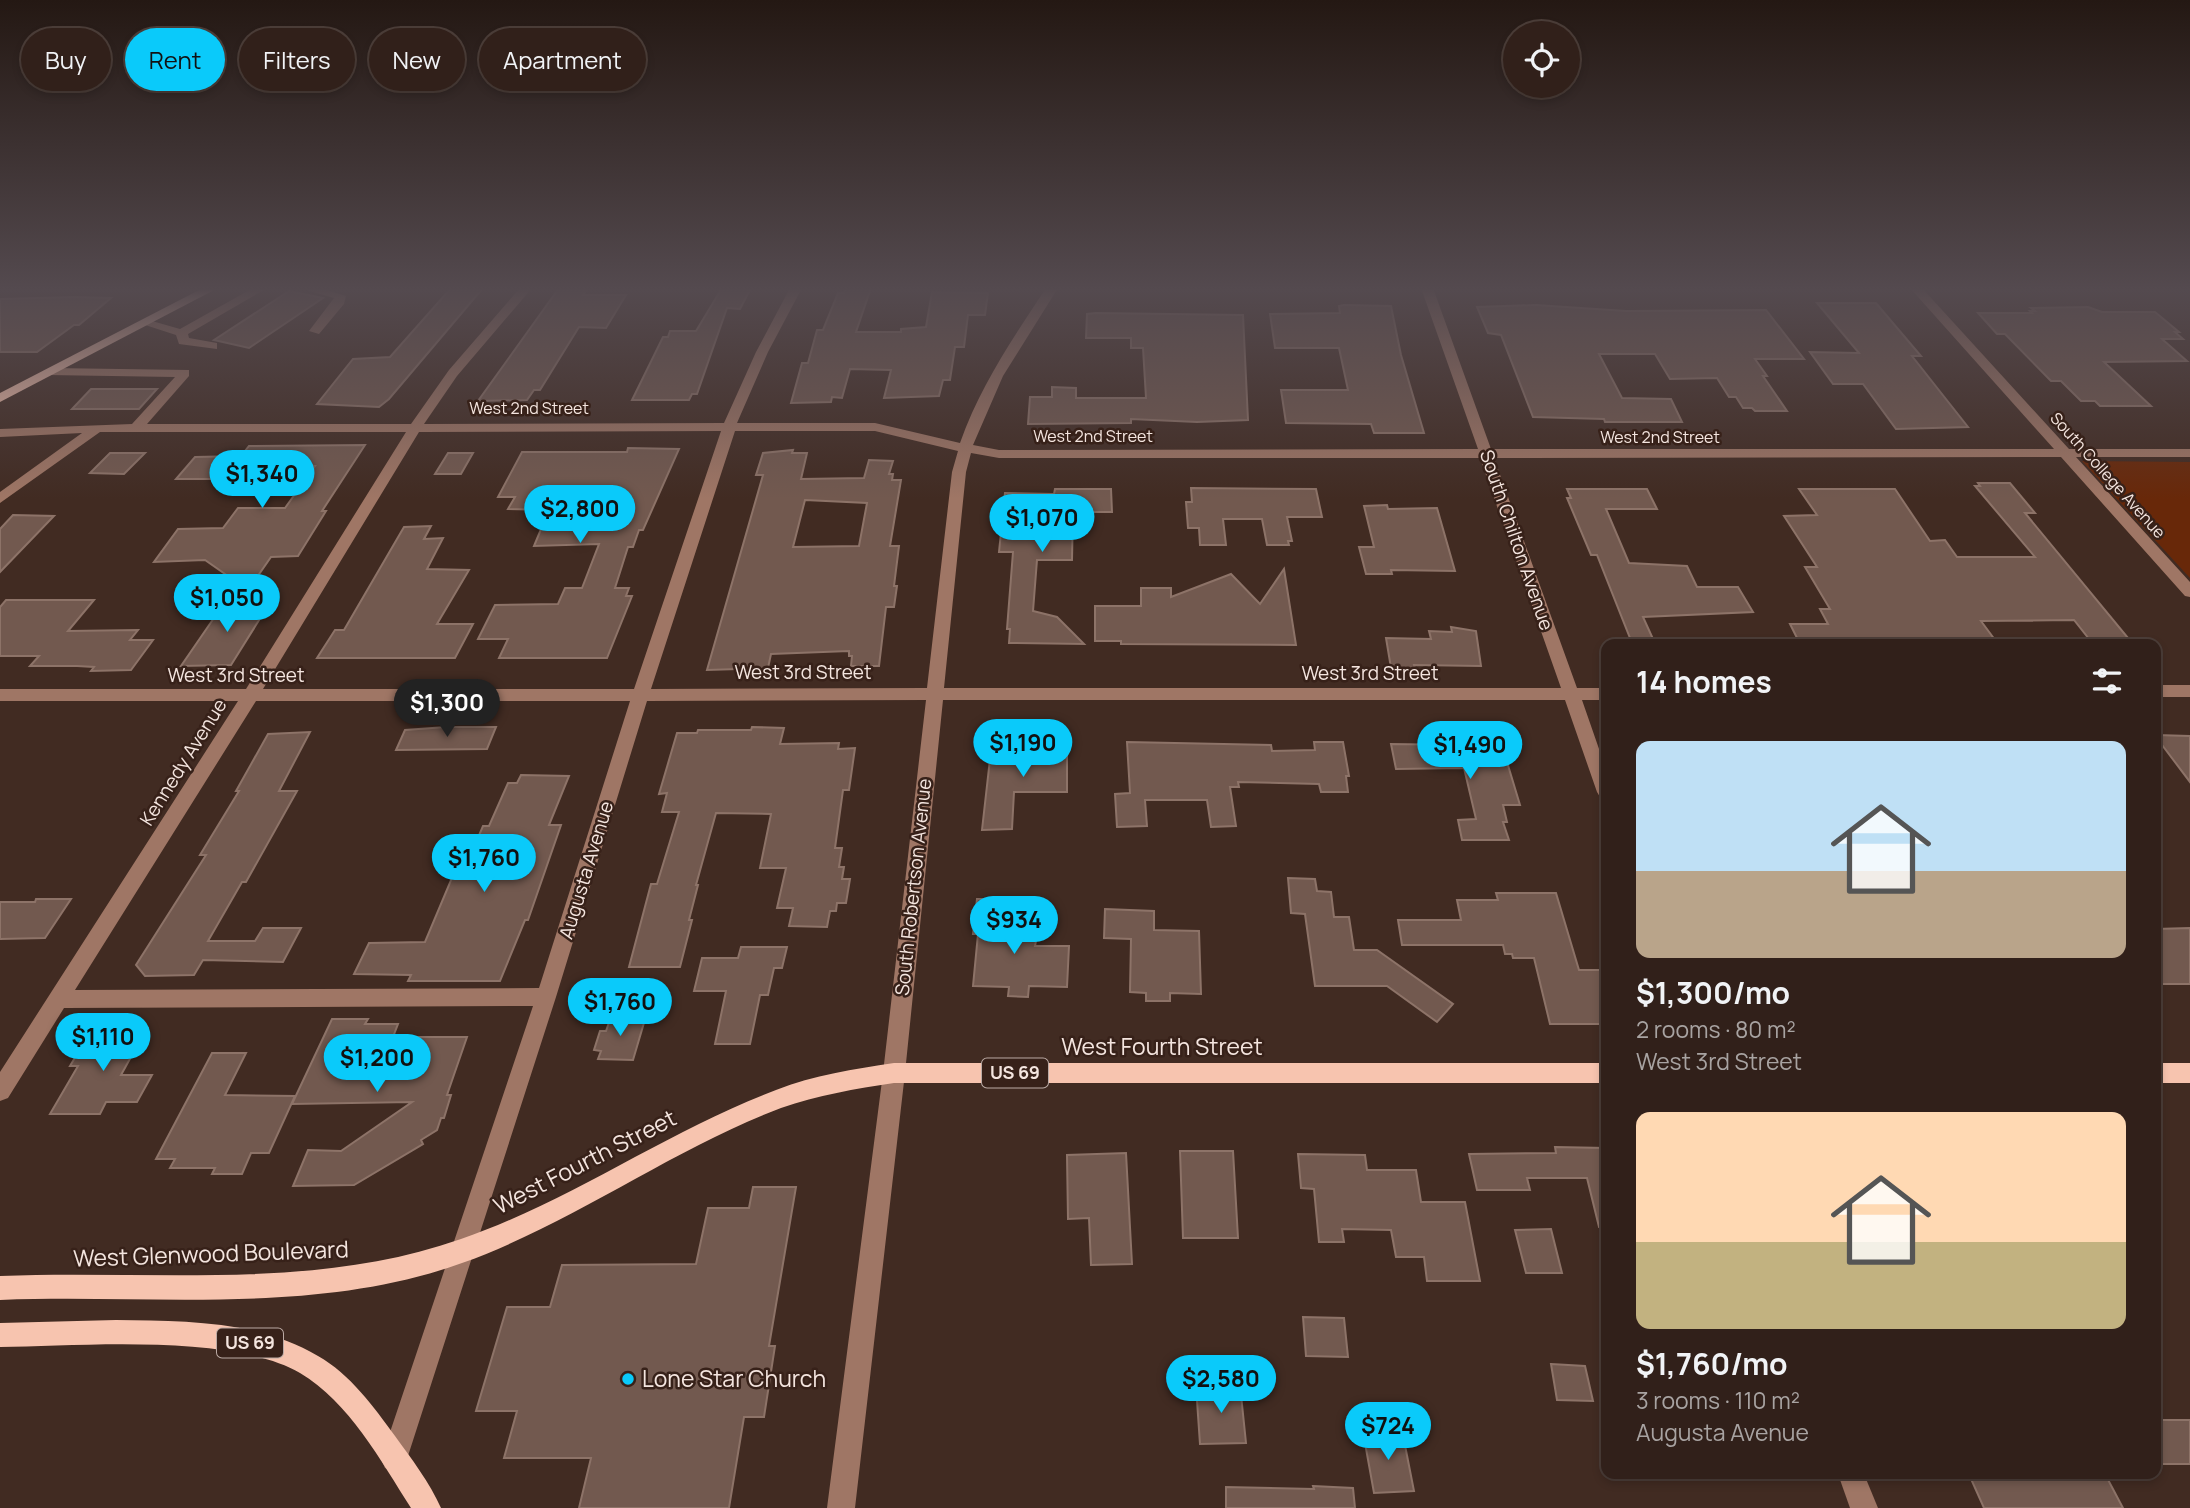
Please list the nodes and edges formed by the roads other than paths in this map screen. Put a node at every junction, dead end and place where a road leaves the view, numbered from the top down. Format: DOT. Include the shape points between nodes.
graph roads {
  1 [pos="78,358"];
  2 [pos="466,358"];
  3 [pos="759,358"];
  4 [pos="1008,358"];
  5 [pos="1452,358"];
  6 [pos="1979,358"];
  7 [pos="52,372"];
  8 [pos="0,398"];
  9 [pos="730,425"];
  10 [pos="416,426"];
  11 [pos="97,428"];
  12 [pos="136,428"];
  13 [pos="0,433"];
  14 [pos="964,448"];
  15 [pos="2064,453"];
  16 [pos="2190,453"];
  17 [pos="1487,455"];
  18 [pos="0,499"];
  19 [pos="2190,592"];
  20 [pos="2161,691"];
  21 [pos="2190,691"];
  22 [pos="641,693"];
  23 [pos="933,694"];
  24 [pos="1571,694"];
  25 [pos="1601,694"];
  26 [pos="0,695"];
  27 [pos="250,696"];
  28 [pos="1601,778"];
  29 [pos="546,997"];
  30 [pos="58,999"];
  31 [pos="894,1073"];
  32 [pos="1601,1073"];
  33 [pos="2161,1073"];
  34 [pos="2190,1073"];
  35 [pos="0,1091"];
  36 [pos="462,1251"];
  37 [pos="0,1288"];
  38 [pos="0,1335"];
  39 [pos="394,1459"];
  40 [pos="1853,1479"];
  41 [pos="427,1508"];
  42 [pos="841,1508"];
  43 [pos="1864,1508"];
  1 -- 7 [label="main road"];
  2 -- 10 [label="street, Kennedy Avenue"];
  3 -- 9 [label="street, Augusta Avenue"];
  4 -- 14 [label="street, South Robertson Avenue" via="972,421"];
  5 -- 17 [label="street, South Chilton Avenue"];
  6 -- 15 [label="street, South College Avenue"];
  7 -- 8 [label="main road"];
  7 -- 12 [label="street" via="185,373"];
  9 -- 10 [label="street, West 2nd Street"];
  9 -- 14 [label="street, West 2nd Street" via="875,427"];
  9 -- 22 [label="street, Augusta Avenue"];
  10 -- 12 [label="street, West 2nd Street"];
  10 -- 27 [label="street, Kennedy Avenue"];
  11 -- 12 [label="street, West 2nd Street"];
  11 -- 13 [label="street, West 2nd Street"];
  11 -- 18 [label="street"];
  14 -- 17 [label="street, West 2nd Street" via="999,454"];
  14 -- 23 [label="street, South Robertson Avenue"];
  15 -- 16 [label="street, West 2nd Street"];
  15 -- 17 [label="street, West 2nd Street"];
  15 -- 19 [label="street, South College Avenue"];
  17 -- 24 [label="street, South Chilton Avenue"];
  20 -- 21 [label="street"];
  22 -- 23 [label="street, West 3rd Street"];
  22 -- 27 [label="street, West 3rd Street"];
  22 -- 29 [label="street, Augusta Avenue"];
  23 -- 24 [label="street, West 3rd Street"];
  23 -- 31 [label="street, South Robertson Avenue"];
  24 -- 25 [label="street, West 3rd Street"];
  24 -- 28 [label="street, South Chilton Avenue"];
  26 -- 27 [label="street, West 3rd Street"];
  27 -- 30 [label="street, Kennedy Avenue"];
  29 -- 30 [label="street"];
  29 -- 36 [label="street, Augusta Avenue"];
  30 -- 35 [label="street, Kennedy Avenue"];
  31 -- 32 [label="main road, West Fourth Street / US 69"];
  31 -- 36 [label="main road, West Fourth Street / US 69" via="824,1083 733,1116 580,1199"];
  31 -- 42 [label="street, South Robertson Avenue"];
  33 -- 34 [label="main road"];
  36 -- 37 [label="main road, West Glenwood Boulevard / US 69" via="325,1282"];
  36 -- 39 [label="street, Augusta Avenue"];
  38 -- 39 [label="main road, US 69" via="201,1335 275,1350 307,1363 329,1380 355,1406"];
  39 -- 41 [label="main road, US 69"];
  40 -- 43 [label="street"];
}
